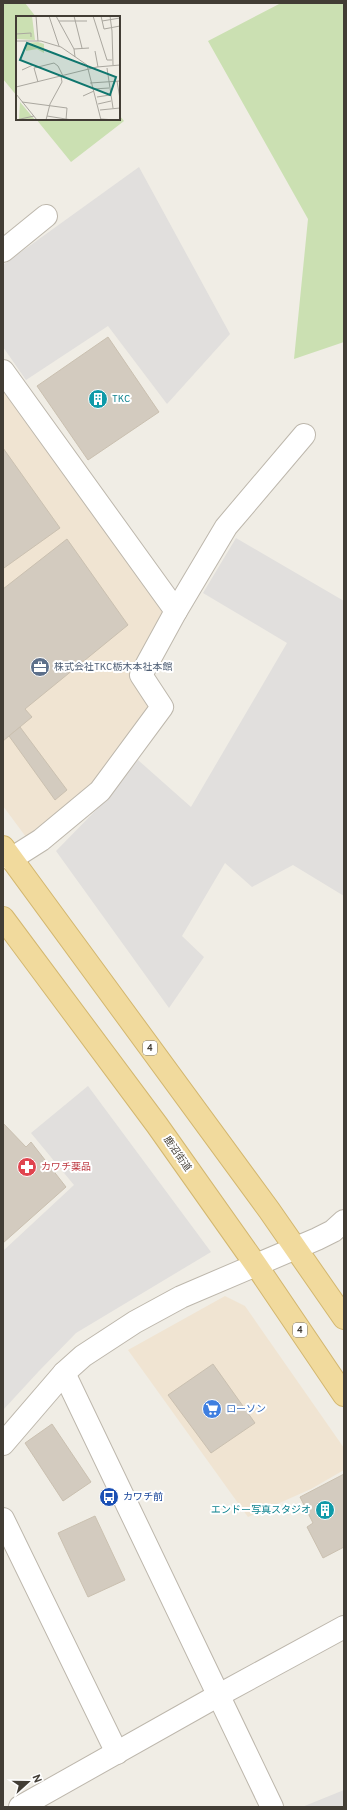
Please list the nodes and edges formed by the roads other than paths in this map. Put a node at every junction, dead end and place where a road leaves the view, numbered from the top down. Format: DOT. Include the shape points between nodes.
graph roads {
  1 [pos="46,216"];
  2 [pos="3,251"];
  3 [pos="3,371"];
  4 [pos="304,435"];
  5 [pos="176,611"];
  6 [pos="7,853"];
  7 [pos="3,918"];
  8 [pos="344,1221"];
  9 [pos="296,1248"];
  10 [pos="256,1265"];
  11 [pos="344,1318"];
  12 [pos="64,1373"];
  13 [pos="344,1395"];
  14 [pos="3,1444"];
  15 [pos="3,1519"];
  16 [pos="344,1627"];
  17 [pos="219,1695"];
  18 [pos="116,1753"];
  19 [pos="20,1807"];
  20 [pos="272,1807"];
  1 -- 2 [label="street"];
  3 -- 5 [label="street"];
  4 -- 5 [label="street" via="226,527"];
  5 -- 6 [label="street" via="141,674 162,707 100,791 41,840"];
  6 -- 9 [label="main road, 4"];
  7 -- 10 [label="main road, 鹿沼街道 / 4" via="157,1125"];
  8 -- 9 [label="street" via="333,1231"];
  9 -- 10 [label="street"];
  9 -- 11 [label="main road, 4"];
  10 -- 12 [label="street" via="181,1297 134,1322 83,1356"];
  10 -- 13 [label="main road, 鹿沼街道 / 4"];
  12 -- 14 [label="street"];
  12 -- 17 [label="street"];
  15 -- 18 [label="street"];
  16 -- 17 [label="street"];
  17 -- 18 [label="street"];
  17 -- 20 [label="street"];
  18 -- 19 [label="street"];
}
